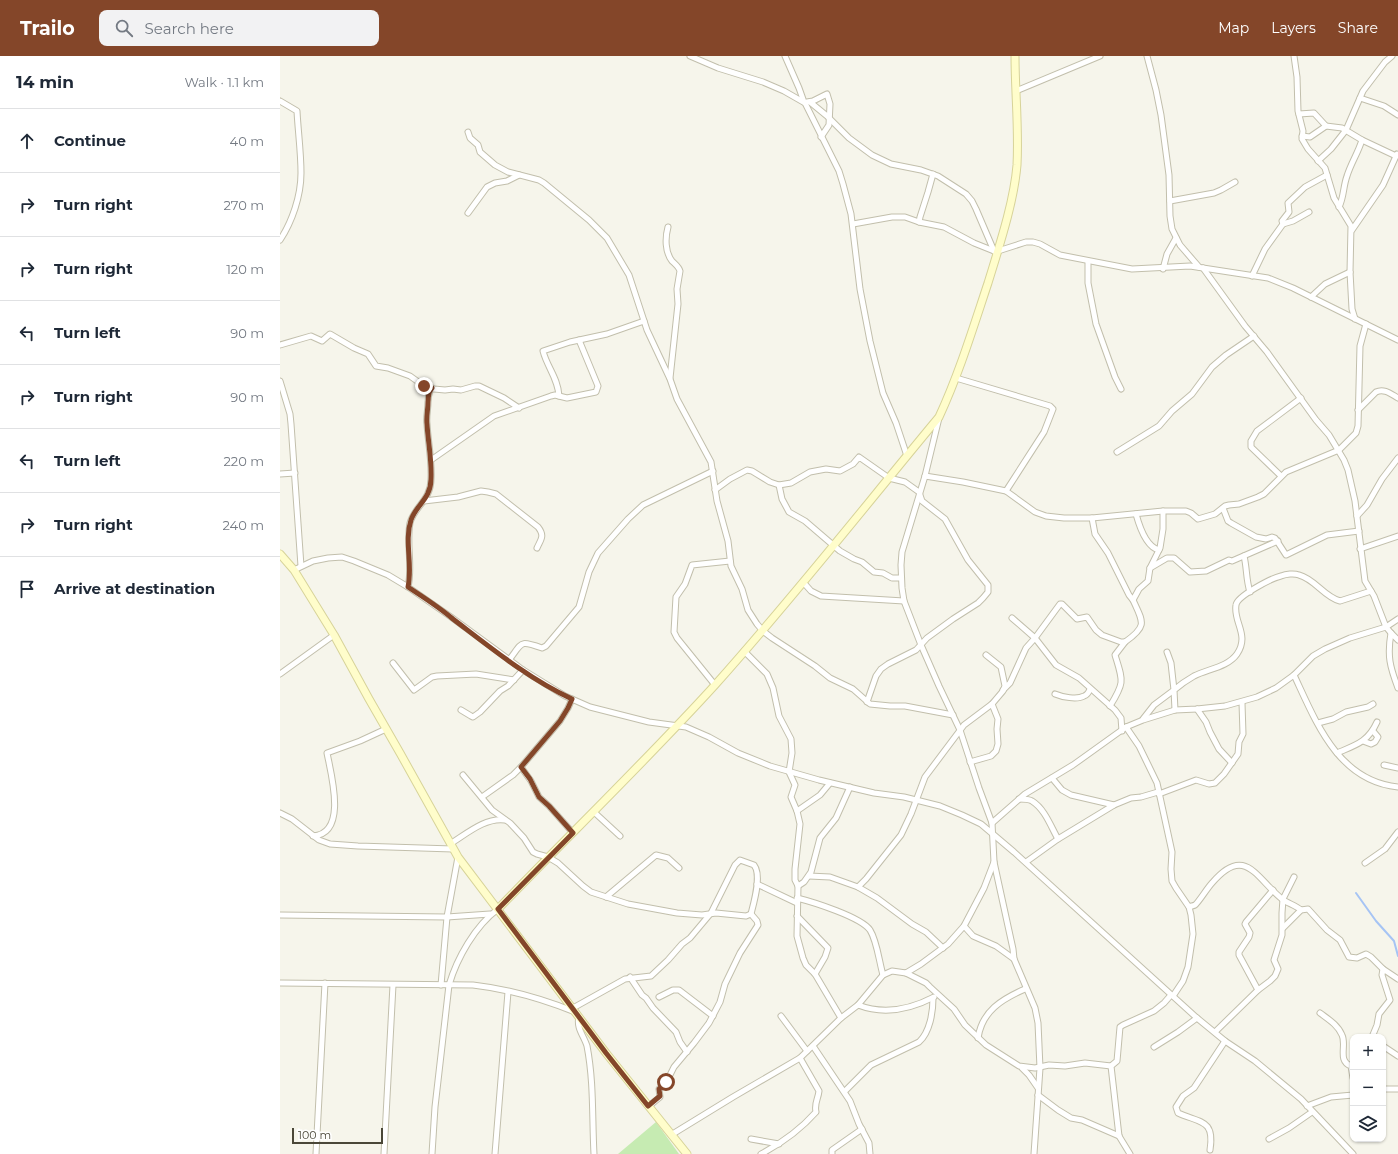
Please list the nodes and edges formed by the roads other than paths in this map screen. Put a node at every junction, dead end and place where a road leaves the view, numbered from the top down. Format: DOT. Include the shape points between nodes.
graph roads {
  1 [pos="690,56"];
  2 [pos="785,56"];
  3 [pos="1015,56"];
  4 [pos="1100,56"];
  5 [pos="1147,56"];
  6 [pos="1294,56"];
  7 [pos="1392,56"];
  8 [pos="1016,91"];
  9 [pos="1360,98"];
  10 [pos="280,101"];
  11 [pos="806,102"];
  12 [pos="1299,114"];
  13 [pos="1398,115"];
  14 [pos="829,118"];
  15 [pos="1326,126"];
  16 [pos="1346,130"];
  17 [pos="468,132"];
  18 [pos="1302,136"];
  19 [pos="821,137"];
  20 [pos="1362,140"];
  21 [pos="1397,154"];
  22 [pos="1318,161"];
  23 [pos="933,174"];
  24 [pos="519,175"];
  25 [pos="1327,175"];
  26 [pos="1235,182"];
  27 [pos="1170,201"];
  28 [pos="1339,208"];
  29 [pos="1309,212"];
  30 [pos="468,213"];
  31 [pos="919,222"];
  32 [pos="853,224"];
  33 [pos="1283,224"];
  34 [pos="668,227"];
  35 [pos="1352,230"];
  36 [pos="1176,238"];
  37 [pos="280,240"];
  38 [pos="996,250"];
  39 [pos="1088,262"];
  40 [pos="1201,268"];
  41 [pos="1163,269"];
  42 [pos="1350,272"];
  43 [pos="1252,276"];
  44 [pos="1311,297"];
  45 [pos="1355,319"];
  46 [pos="644,321"];
  47 [pos="1366,324"];
  48 [pos="1254,336"];
  49 [pos="579,340"];
  50 [pos="1398,340"];
  51 [pos="280,345"];
  52 [pos="956,378"];
  53 [pos="670,379"];
  54 [pos="280,381"];
  55 [pos="432,388"];
  56 [pos="1121,389"];
  57 [pos="559,396"];
  58 [pos="1301,398"];
  59 [pos="1398,398"];
  60 [pos="519,408"];
  61 [pos="1358,410"];
  62 [pos="939,417"];
  63 [pos="1339,450"];
  64 [pos="1117,452"];
  65 [pos="907,456"];
  66 [pos="1398,458"];
  67 [pos="431,460"];
  68 [pos="713,471"];
  69 [pos="295,473"];
  70 [pos="280,474"];
  71 [pos="925,476"];
  72 [pos="1281,476"];
  73 [pos="889,478"];
  74 [pos="780,485"];
  75 [pos="715,490"];
  76 [pos="1006,491"];
  77 [pos="919,492"];
  78 [pos="424,501"];
  79 [pos="1223,508"];
  80 [pos="1163,511"];
  81 [pos="1136,514"];
  82 [pos="1357,516"];
  83 [pos="1092,518"];
  84 [pos="1359,531"];
  85 [pos="1397,537"];
  86 [pos="1278,541"];
  87 [pos="834,546"];
  88 [pos="537,548"];
  89 [pos="1360,549"];
  90 [pos="1159,550"];
  91 [pos="280,554"];
  92 [pos="1244,556"];
  93 [pos="730,560"];
  94 [pos="301,566"];
  95 [pos="1150,568"];
  96 [pos="294,570"];
  97 [pos="901,578"];
  98 [pos="803,582"];
  99 [pos="408,587"];
  100 [pos="1371,591"];
  101 [pos="1250,592"];
  102 [pos="1133,600"];
  103 [pos="904,601"];
  104 [pos="1012,618"];
  105 [pos="1398,620"];
  106 [pos="1386,627"];
  107 [pos="763,631"];
  108 [pos="1391,633"];
  109 [pos="334,635"];
  110 [pos="1035,638"];
  111 [pos="1398,640"];
  112 [pos="1125,642"];
  113 [pos="921,645"];
  114 [pos="744,651"];
  115 [pos="1167,652"];
  116 [pos="986,655"];
  117 [pos="509,660"];
  118 [pos="393,663"];
  119 [pos="522,670"];
  120 [pos="280,674"];
  121 [pos="1294,675"];
  122 [pos="514,680"];
  123 [pos="715,685"];
  124 [pos="1398,688"];
  125 [pos="1090,689"];
  126 [pos="1174,690"];
  127 [pos="1003,691"];
  128 [pos="1055,694"];
  129 [pos="572,699"];
  130 [pos="867,702"];
  131 [pos="1242,703"];
  132 [pos="992,704"];
  133 [pos="1373,704"];
  134 [pos="1110,706"];
  135 [pos="1197,709"];
  136 [pos="461,710"];
  137 [pos="1175,710"];
  138 [pos="952,715"];
  139 [pos="1143,720"];
  140 [pos="1377,722"];
  141 [pos="1318,723"];
  142 [pos="676,726"];
  143 [pos="386,729"];
  144 [pos="1124,729"];
  145 [pos="960,730"];
  146 [pos="1373,731"];
  147 [pos="1363,741"];
  148 [pos="1337,753"];
  149 [pos="970,762"];
  150 [pos="1232,763"];
  151 [pos="1384,765"];
  152 [pos="521,767"];
  153 [pos="1398,768"];
  154 [pos="789,772"];
  155 [pos="463,776"];
  156 [pos="1052,778"];
  157 [pos="830,782"];
  158 [pos="850,787"];
  159 [pos="1398,787"];
  160 [pos="1159,793"];
  161 [pos="482,797"];
  162 [pos="1019,799"];
  163 [pos="916,801"];
  164 [pos="1114,805"];
  165 [pos="797,811"];
  166 [pos="594,812"];
  167 [pos="280,813"];
  168 [pos="505,820"];
  169 [pos="992,823"];
  170 [pos="1398,832"];
  171 [pos="573,833"];
  172 [pos="994,834"];
  173 [pos="313,836"];
  174 [pos="620,836"];
  175 [pos="1058,839"];
  176 [pos="451,846"];
  177 [pos="458,857"];
  178 [pos="548,857"];
  179 [pos="994,862"];
  180 [pos="1026,862"];
  181 [pos="1365,863"];
  182 [pos="679,868"];
  183 [pos="809,876"];
  184 [pos="1294,877"];
  185 [pos="757,884"];
  186 [pos="798,886"];
  187 [pos="858,887"];
  188 [pos="1273,890"];
  189 [pos="606,897"];
  190 [pos="797,900"];
  191 [pos="1283,900"];
  192 [pos="1189,906"];
  193 [pos="498,909"];
  194 [pos="1300,910"];
  195 [pos="711,913"];
  196 [pos="490,914"];
  197 [pos="751,914"];
  198 [pos="280,915"];
  199 [pos="797,916"];
  200 [pos="447,917"];
  201 [pos="964,926"];
  202 [pos="1283,928"];
  203 [pos="943,948"];
  204 [pos="1014,959"];
  205 [pos="1383,969"];
  206 [pos="906,973"];
  207 [pos="815,974"];
  208 [pos="882,974"];
  209 [pos="630,977"];
  210 [pos="1398,979"];
  211 [pos="280,983"];
  212 [pos="325,984"];
  213 [pos="393,985"];
  214 [pos="442,985"];
  215 [pos="449,985"];
  216 [pos="1026,989"];
  217 [pos="1258,990"];
  218 [pos="508,992"];
  219 [pos="1172,995"];
  220 [pos="936,996"];
  221 [pos="659,997"];
  222 [pos="858,1005"];
  223 [pos="576,1013"];
  224 [pos="1320,1013"];
  225 [pos="713,1016"];
  226 [pos="781,1016"];
  227 [pos="840,1018"];
  228 [pos="1197,1018"];
  229 [pos="1215,1032"];
  230 [pos="1373,1034"];
  231 [pos="978,1038"];
  232 [pos="1225,1040"];
  233 [pos="813,1046"];
  234 [pos="1154,1047"];
  235 [pos="1386,1048"];
  236 [pos="807,1051"];
  237 [pos="687,1052"];
  238 [pos="1398,1056"];
  239 [pos="800,1058"];
  240 [pos="1350,1065"];
  241 [pos="1019,1066"];
  242 [pos="1111,1066"];
  243 [pos="1040,1068"];
  244 [pos="1038,1088"];
  245 [pos="1386,1089"];
  246 [pos="1398,1089"];
  247 [pos="845,1091"];
  248 [pos="1038,1095"];
  249 [pos="1350,1095"];
  250 [pos="648,1106"];
  251 [pos="1307,1106"];
  252 [pos="1312,1112"];
  253 [pos="862,1129"];
  254 [pos="671,1135"];
  255 [pos="1119,1136"];
  256 [pos="751,1139"];
  257 [pos="1269,1140"];
  258 [pos="779,1144"];
  259 [pos="1210,1150"];
  260 [pos="316,1154"];
  261 [pos="384,1154"];
  262 [pos="432,1154"];
  263 [pos="495,1154"];
  264 [pos="594,1154"];
  265 [pos="687,1154"];
  266 [pos="761,1154"];
  267 [pos="832,1154"];
  268 [pos="870,1154"];
  269 [pos="1034,1154"];
  270 [pos="1130,1154"];
  271 [pos="1354,1154"];
  1 -- 11 [label="street" via="763,82"];
  2 -- 11 [label="street"];
  3 -- 8 [label="street"];
  4 -- 8 [label="street"];
  5 -- 27 [label="street" via="1161,115"];
  6 -- 12 [label="street"];
  7 -- 9 [label="street" via="1368,84"];
  8 -- 38 [label="street" via="1017,166"];
  9 -- 13 [label="street" via="1384,106"];
  9 -- 16 [label="street"];
  10 -- 37 [label="street" via="297,111 301,174 294,210"];
  11 -- 14 [label="street"];
  11 -- 14 [label="street" via="827,94 830,104"];
  11 -- 19 [label="street"];
  12 -- 15 [label="street" via="1314,113"];
  12 -- 18 [label="street"];
  14 -- 19 [label="street" via="828,127"];
  14 -- 23 [label="street" via="845,135 872,155 891,164"];
  15 -- 16 [label="street"];
  15 -- 18 [label="street" via="1310,137"];
  16 -- 20 [label="street"];
  16 -- 22 [label="street"];
  17 -- 24 [label="street" via="489,162"];
  18 -- 22 [label="street" via="1308,150"];
  19 -- 32 [label="street" via="839,171"];
  20 -- 21 [label="street"];
  20 -- 28 [label="street" via="1349,170"];
  21 -- 35 [label="street" via="1383,185"];
  22 -- 25 [label="street"];
  23 -- 31 [label="street"];
  23 -- 38 [label="street" via="955,186 972,201"];
  24 -- 30 [label="street" via="487,187"];
  24 -- 46 [label="street" via="544,183 607,238 629,275"];
  25 -- 28 [label="street"];
  25 -- 33 [label="street" via="1296,194 1288,203 1289,212 1283,219"];
  26 -- 27 [label="street" via="1214,193"];
  27 -- 36 [label="street" via="1170,216"];
  28 -- 35 [label="street" via="1350,222"];
  29 -- 33 [label="street"];
  31 -- 32 [label="street" via="899,217"];
  31 -- 38 [label="street" via="944,227 974,243"];
  32 -- 65 [label="street" via="860,289 872,347 883,393"];
  33 -- 43 [label="street" via="1265,249"];
  34 -- 53 [label="street" via="668,252 672,261 680,268"];
  35 -- 42 [label="street"];
  36 -- 40 [label="street" via="1183,250"];
  36 -- 41 [label="street" via="1167,254"];
  38 -- 39 [label="street" via="1034,242 1060,255"];
  38 -- 52 [label="street"];
  39 -- 41 [label="street" via="1132,269"];
  39 -- 56 [label="street" via="1088,282 1096,324"];
  40 -- 41 [label="street" via="1190,266"];
  40 -- 43 [label="street"];
  40 -- 48 [label="street"];
  42 -- 44 [label="street" via="1325,284"];
  42 -- 45 [label="street"];
  43 -- 44 [label="street" via="1268,278"];
  44 -- 45 [label="street"];
  45 -- 47 [label="street"];
  46 -- 49 [label="street" via="607,334"];
  46 -- 53 [label="street"];
  47 -- 50 [label="street"];
  47 -- 61 [label="street" via="1360,346"];
  48 -- 58 [label="street"];
  48 -- 64 [label="street" via="1212,367 1192,394 1159,426"];
  49 -- 57 [label="street" via="543,351 558,385"];
  49 -- 57 [label="street" via="598,389 594,394 567,398"];
  51 -- 55 [label="street" via="311,336 322,340 330,334 368,354 376,366 410,376 424,386"];
  52 -- 62 [label="street"];
  52 -- 76 [label="street" via="1053,409 1044,432"];
  53 -- 68 [label="street" via="679,405"];
  54 -- 69 [label="street" via="290,414"];
  55 -- 60 [label="street" via="459,390 479,386"];
  55 -- 67 [label="street" via="428,392 426,423"];
  57 -- 60 [label="street" via="551,396"];
  58 -- 63 [label="street"];
  58 -- 72 [label="street" via="1257,431 1251,441 1251,447 1256,453"];
  59 -- 61 [label="street" via="1379,390"];
  60 -- 67 [label="street" via="494,416"];
  61 -- 63 [label="street" via="1356,433"];
  62 -- 65 [label="street"];
  62 -- 71 [label="street"];
  63 -- 72 [label="street"];
  63 -- 82 [label="street" via="1348,470"];
  65 -- 73 [label="street"];
  66 -- 82 [label="street"];
  67 -- 78 [label="street" via="431,484"];
  68 -- 75 [label="street"];
  68 -- 117 [label="street" via="642,504 598,553 589,572 579,607 546,646 542,648 524,643"];
  69 -- 70 [label="street"];
  69 -- 94 [label="street"];
  71 -- 76 [label="street"];
  71 -- 77 [label="street"];
  72 -- 79 [label="street" via="1264,494"];
  73 -- 74 [label="street" via="859,457 853,464 840,471 826,469 810,472 791,483"];
  73 -- 77 [label="street" via="905,482"];
  73 -- 87 [label="street"];
  74 -- 75 [label="street" via="748,470"];
  74 -- 87 [label="street" via="782,500 789,512 805,520"];
  75 -- 93 [label="street" via="728,541"];
  76 -- 83 [label="street" via="1038,513 1055,517"];
  77 -- 97 [label="street" via="902,552"];
  77 -- 113 [label="street" via="922,500 945,519 962,550 988,585 983,598"];
  78 -- 88 [label="street" via="458,498 481,491 496,494 538,527 542,536"];
  78 -- 99 [label="street" via="413,515 410,525"];
  79 -- 80 [label="street" via="1215,514 1198,519 1186,511"];
  79 -- 86 [label="street" via="1231,523 1256,537 1272,537"];
  80 -- 81 [label="street"];
  80 -- 90 [label="street"];
  81 -- 83 [label="street"];
  81 -- 90 [label="street" via="1146,539 1152,547"];
  82 -- 84 [label="street"];
  83 -- 102 [label="street" via="1095,534"];
  84 -- 86 [label="street" via="1327,535 1288,554 1284,553"];
  84 -- 89 [label="street"];
  85 -- 89 [label="street"];
  86 -- 92 [label="street"];
  87 -- 97 [label="street" via="874,572"];
  87 -- 98 [label="street"];
  89 -- 100 [label="street" via="1365,581"];
  90 -- 95 [label="street"];
  91 -- 96 [label="street"];
  92 -- 95 [label="street" via="1200,572 1190,572 1174,558 1167,558"];
  92 -- 101 [label="street"];
  93 -- 107 [label="street" via="748,610"];
  93 -- 123 [label="street" via="692,565 675,603 676,638"];
  94 -- 96 [label="street"];
  94 -- 99 [label="street" via="328,558 342,557 388,575"];
  95 -- 102 [label="street" via="1148,582 1139,589"];
  96 -- 109 [label="street"];
  97 -- 103 [label="street"];
  98 -- 103 [label="street" via="811,591 821,596"];
  98 -- 107 [label="street"];
  99 -- 117 [label="street"];
  100 -- 101 [label="street" via="1340,601 1330,597 1299,574 1291,574 1274,578"];
  100 -- 106 [label="street"];
  101 -- 126 [label="street" via="1236,603 1243,637 1238,653 1232,660 1196,675"];
  102 -- 112 [label="street" via="1142,621 1136,633"];
  103 -- 113 [label="street"];
  104 -- 110 [label="street"];
  105 -- 106 [label="street"];
  106 -- 108 [label="street"];
  106 -- 121 [label="street" via="1339,642 1313,656"];
  107 -- 114 [label="street"];
  107 -- 130 [label="street" via="830,678 853,689"];
  108 -- 111 [label="street"];
  108 -- 124 [label="street" via="1388,658"];
  109 -- 120 [label="street"];
  109 -- 143 [label="street"];
  110 -- 112 [label="street" via="1058,605 1062,604 1077,619 1087,617 1102,635"];
  110 -- 125 [label="street" via="1056,665 1079,678"];
  110 -- 127 [label="street" via="1026,648 1010,683"];
  112 -- 134 [label="street" via="1115,655 1121,682 1118,694"];
  113 -- 130 [label="street" via="878,672"];
  113 -- 138 [label="street"];
  114 -- 123 [label="street"];
  114 -- 154 [label="street" via="762,668 773,688 777,710 790,739 792,753"];
  115 -- 126 [label="street"];
  116 -- 127 [label="street" via="1000,667 1005,686"];
  117 -- 119 [label="street"];
  118 -- 122 [label="street" via="414,690 437,676 476,674"];
  119 -- 122 [label="street"];
  119 -- 129 [label="street"];
  121 -- 131 [label="street" via="1276,688"];
  121 -- 141 [label="street"];
  122 -- 136 [label="street" via="476,715 471,716"];
  123 -- 142 [label="street"];
  125 -- 128 [label="street" via="1082,697"];
  125 -- 134 [label="street"];
  126 -- 137 [label="street"];
  126 -- 139 [label="street" via="1154,705"];
  127 -- 132 [label="street"];
  129 -- 142 [label="street" via="612,713"];
  129 -- 152 [label="street" via="560,721"];
  130 -- 138 [label="street"];
  131 -- 135 [label="street"];
  131 -- 150 [label="street" via="1243,734 1238,754"];
  132 -- 145 [label="street"];
  132 -- 149 [label="street" via="998,719 996,751 991,756"];
  133 -- 141 [label="street"];
  134 -- 144 [label="street" via="1120,718"];
  135 -- 137 [label="street"];
  135 -- 150 [label="street" via="1219,749"];
  137 -- 139 [label="street"];
  138 -- 145 [label="street"];
  139 -- 144 [label="street"];
  140 -- 146 [label="street"];
  141 -- 148 [label="street"];
  142 -- 154 [label="street" via="696,730 738,753"];
  142 -- 166 [label="street"];
  143 -- 173 [label="street" via="327,752 334,793 333,821 319,836"];
  143 -- 176 [label="street"];
  144 -- 156 [label="street"];
  144 -- 160 [label="street" via="1139,746 1157,783"];
  145 -- 149 [label="street"];
  145 -- 163 [label="street" via="925,777"];
  146 -- 147 [label="street"];
  146 -- 147 [label="street" via="1378,737 1375,742 1371,744"];
  147 -- 148 [label="street"];
  148 -- 159 [label="street" via="1352,769 1366,777 1388,786"];
  149 -- 169 [label="street"];
  150 -- 160 [label="street" via="1215,783 1196,780"];
  151 -- 153 [label="street"];
  152 -- 161 [label="street"];
  152 -- 171 [label="street" via="539,797"];
  154 -- 157 [label="street"];
  154 -- 165 [label="street" via="795,785 791,797"];
  155 -- 161 [label="street"];
  156 -- 162 [label="street"];
  156 -- 164 [label="street" via="1062,790 1071,795"];
  157 -- 158 [label="street"];
  157 -- 165 [label="street" via="820,795"];
  158 -- 163 [label="street"];
  158 -- 183 [label="street" via="836,818 820,838"];
  160 -- 164 [label="street" via="1130,798"];
  160 -- 192 [label="street" via="1172,852 1172,881"];
  161 -- 168 [label="street" via="492,810"];
  162 -- 169 [label="street"];
  162 -- 175 [label="street" via="1030,800 1038,807"];
  163 -- 172 [label="street" via="940,806 962,815"];
  163 -- 187 [label="street" via="901,835"];
  164 -- 175 [label="street"];
  165 -- 186 [label="street" via="800,824 795,880"];
  166 -- 171 [label="street"];
  166 -- 174 [label="street"];
  167 -- 173 [label="street"];
  168 -- 176 [label="street" via="489,822 472,830"];
  168 -- 178 [label="street" via="524,838 533,852"];
  169 -- 172 [label="street"];
  170 -- 181 [label="street" via="1385,849"];
  171 -- 178 [label="street"];
  172 -- 179 [label="street"];
  172 -- 180 [label="street"];
  173 -- 176 [label="street" via="322,842 335,845"];
  175 -- 180 [label="street"];
  176 -- 177 [label="street"];
  177 -- 193 [label="street"];
  177 -- 200 [label="street"];
  178 -- 189 [label="street" via="591,892"];
  178 -- 193 [label="street"];
  179 -- 201 [label="street"];
  179 -- 204 [label="street"];
  180 -- 219 [label="street"];
  182 -- 189 [label="street" via="668,858 656,855"];
  183 -- 186 [label="street"];
  183 -- 187 [label="street" via="830,877"];
  184 -- 191 [label="street"];
  185 -- 190 [label="street"];
  185 -- 195 [label="street" via="754,864 737,862"];
  185 -- 197 [label="street"];
  186 -- 190 [label="street"];
  187 -- 203 [label="street" via="926,932"];
  188 -- 191 [label="street"];
  188 -- 192 [label="street" via="1253,870 1237,865 1223,872 1196,904"];
  188 -- 217 [label="street" via="1246,922 1249,938 1239,952"];
  189 -- 195 [label="street" via="676,913"];
  190 -- 199 [label="street"];
  190 -- 208 [label="street" via="832,909 867,926 874,940"];
  191 -- 194 [label="street"];
  191 -- 202 [label="street"];
  192 -- 219 [label="street" via="1193,934 1190,955 1183,981"];
  193 -- 196 [label="street"];
  193 -- 223 [label="street"];
  194 -- 202 [label="street"];
  194 -- 205 [label="street" via="1308,909 1314,914 1327,930 1340,940 1349,957 1357,958 1366,954"];
  195 -- 197 [label="street" via="746,916"];
  195 -- 209 [label="street" via="654,974 647,977"];
  196 -- 200 [label="street"];
  196 -- 215 [label="street" via="465,949"];
  197 -- 225 [label="street" via="758,925 740,953"];
  198 -- 200 [label="street"];
  199 -- 207 [label="street" via="797,936 803,958"];
  199 -- 207 [label="street" via="828,948"];
  200 -- 214 [label="street"];
  201 -- 203 [label="street"];
  201 -- 204 [label="street" via="973,936 996,946"];
  202 -- 217 [label="street" via="1274,960 1278,969 1275,976"];
  203 -- 206 [label="street"];
  204 -- 216 [label="street"];
  205 -- 210 [label="street"];
  205 -- 230 [label="street" via="1382,975 1390,1000 1379,1014"];
  206 -- 208 [label="street" via="892,971"];
  206 -- 220 [label="street" via="926,983"];
  207 -- 227 [label="street"];
  208 -- 222 [label="street"];
  209 -- 223 [label="street"];
  209 -- 237 [label="street" via="639,992 676,1032"];
  211 -- 212 [label="street"];
  212 -- 213 [label="street"];
  212 -- 260 [label="street"];
  213 -- 214 [label="street"];
  213 -- 261 [label="street"];
  214 -- 215 [label="street"];
  215 -- 218 [label="street" via="473,985"];
  215 -- 262 [label="street"];
  216 -- 231 [label="street" via="1012,995 986,1016"];
  216 -- 243 [label="street" via="1035,1008 1038,1023"];
  217 -- 229 [label="street"];
  218 -- 223 [label="street" via="548,1002"];
  218 -- 263 [label="street"];
  219 -- 228 [label="street"];
  219 -- 242 [label="street" via="1154,1011 1120,1027 1117,1061"];
  220 -- 222 [label="street" via="915,1006 898,1009 872,1009"];
  220 -- 231 [label="street" via="954,1009"];
  220 -- 247 [label="street" via="932,1014 919,1042 871,1065"];
  221 -- 225 [label="street" via="679,990"];
  222 -- 227 [label="street"];
  223 -- 250 [label="street"];
  223 -- 264 [label="street" via="587,1049 592,1082"];
  224 -- 240 [label="street" via="1342,1034 1343,1057"];
  225 -- 237 [label="street"];
  226 -- 236 [label="street"];
  227 -- 233 [label="street"];
  228 -- 229 [label="street"];
  228 -- 234 [label="street"];
  229 -- 232 [label="street"];
  231 -- 241 [label="street"];
  232 -- 251 [label="street" via="1266,1070"];
  232 -- 259 [label="street" via="1194,1088 1183,1096 1176,1107 1178,1113 1206,1125 1210,1131"];
  233 -- 236 [label="street"];
  233 -- 247 [label="street"];
  235 -- 238 [label="street"];
  236 -- 239 [label="street"];
  237 -- 250 [label="street" via="659,1089 660,1096"];
  239 -- 254 [label="street"];
  239 -- 258 [label="street" via="819,1092 815,1104 816,1112"];
  241 -- 243 [label="street"];
  241 -- 244 [label="street"];
  242 -- 243 [label="street" via="1085,1063 1048,1065"];
  242 -- 255 [label="street"];
  243 -- 244 [label="street"];
  244 -- 248 [label="street"];
  245 -- 246 [label="street"];
  247 -- 253 [label="street"];
  248 -- 255 [label="street" via="1071,1118"];
  248 -- 269 [label="street"];
  249 -- 251 [label="street" via="1331,1097"];
  250 -- 254 [label="street"];
  251 -- 252 [label="street"];
  252 -- 257 [label="street"];
  252 -- 271 [label="street"];
  253 -- 267 [label="street" via="832,1150"];
  253 -- 268 [label="street" via="869,1143"];
  254 -- 265 [label="street"];
  255 -- 270 [label="street"];
  256 -- 258 [label="street"];
  258 -- 266 [label="street"];
}
